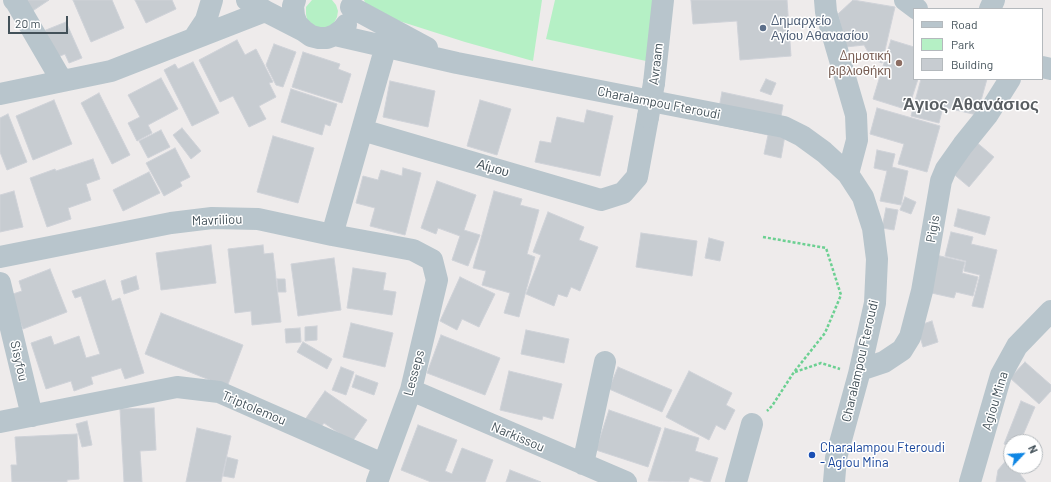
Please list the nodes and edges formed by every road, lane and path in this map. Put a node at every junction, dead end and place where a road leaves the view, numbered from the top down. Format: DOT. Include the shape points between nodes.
graph roads {
  1 [pos="212,0"];
  2 [pos="295,0"];
  3 [pos="663,0"];
  4 [pos="825,0"];
  5 [pos="905,0"];
  6 [pos="16,1"];
  7 [pos="350,3"];
  8 [pos="256,5"];
  9 [pos="916,8"];
  10 [pos="304,31"];
  11 [pos="335,35"];
  12 [pos="194,38"];
  13 [pos="386,46"];
  14 [pos="457,63"];
  15 [pos="1009,80"];
  16 [pos="62,81"];
  17 [pos="0,94"];
  18 [pos="362,130"];
  19 [pos="848,174"];
  20 [pos="623,193"];
  21 [pos="332,235"];
  22 [pos="763,237"];
  23 [pos="0,257"];
  24 [pos="432,260"];
  25 [pos="0,284"];
  26 [pos="1051,311"];
  27 [pos="606,362"];
  28 [pos="821,363"];
  29 [pos="860,370"];
  30 [pos="794,372"];
  31 [pos="411,390"];
  32 [pos="772,406"];
  33 [pos="32,416"];
  34 [pos="0,422"];
  35 [pos="752,424"];
  36 [pos="583,464"];
  37 [pos="380,473"];
  38 [pos="626,482"];
  39 [pos="736,482"];
  40 [pos="834,482"];
  41 [pos="970,482"];
  1 -- 12 [label="street" via="206,20"];
  2 -- 10 [label="street" via="294,16"];
  3 -- 20 [label="street, Avraam, bridge" via="654,83 637,177"];
  4 -- 19 [label="street" via="826,12 856,115 857,140"];
  5 -- 9 [label="street"];
  6 -- 16 [label="street"];
  7 -- 11 [label="street" via="347,23"];
  7 -- 14 [label="street, Charalampou Fteroudi"];
  8 -- 10 [label="street, Charalampou Fteroudi"];
  8 -- 12 [label="street"];
  10 -- 11 [label="street, Charalampou Fteroudi" via="319,38"];
  11 -- 13 [label="street, Charalampou Fteroudi"];
  12 -- 16 [label="street" via="111,71"];
  13 -- 14 [label="street, Charalampou Fteroudi"];
  13 -- 18 [label="street"];
  14 -- 19 [label="street, Charalampou Fteroudi" via="784,127 824,152"];
  15 -- 29 [label="street, Pigis" via="988,114 946,169 941,181 922,291 910,337 902,350 884,362"];
  16 -- 17 [label="street"];
  18 -- 20 [label="street, Αίμου" via="601,200"];
  18 -- 21 [label="street"];
  19 -- 29 [label="street, Charalampou Fteroudi" via="863,197 873,228 877,259 875,303"];
  21 -- 23 [label="street, Mavriliou" via="258,219 212,218 171,223"];
  21 -- 24 [label="street, Mavriliou" via="413,250"];
  22 -- 30 [label="path" via="826,248 841,295 825,333"];
  24 -- 31 [label="street, Lesseps" via="437,280"];
  25 -- 33 [label="street, Sisyfou"];
  26 -- 41 [label="street, Agiou Mina" via="1017,346 1001,375"];
  27 -- 36 [label="street"];
  28 -- 30 [label="path"];
  29 -- 40 [label="street, Charalampou Fteroudi" via="836,458"];
  30 -- 32 [label="path"];
  31 -- 36 [label="street, Narkissou"];
  31 -- 37 [label="street, Lesseps"];
  33 -- 34 [label="street, Triptolemou"];
  33 -- 37 [label="street, Triptolemou" via="177,387 219,392"];
  35 -- 39 [label="street"];
  36 -- 38 [label="street, Narkissou"];
}
